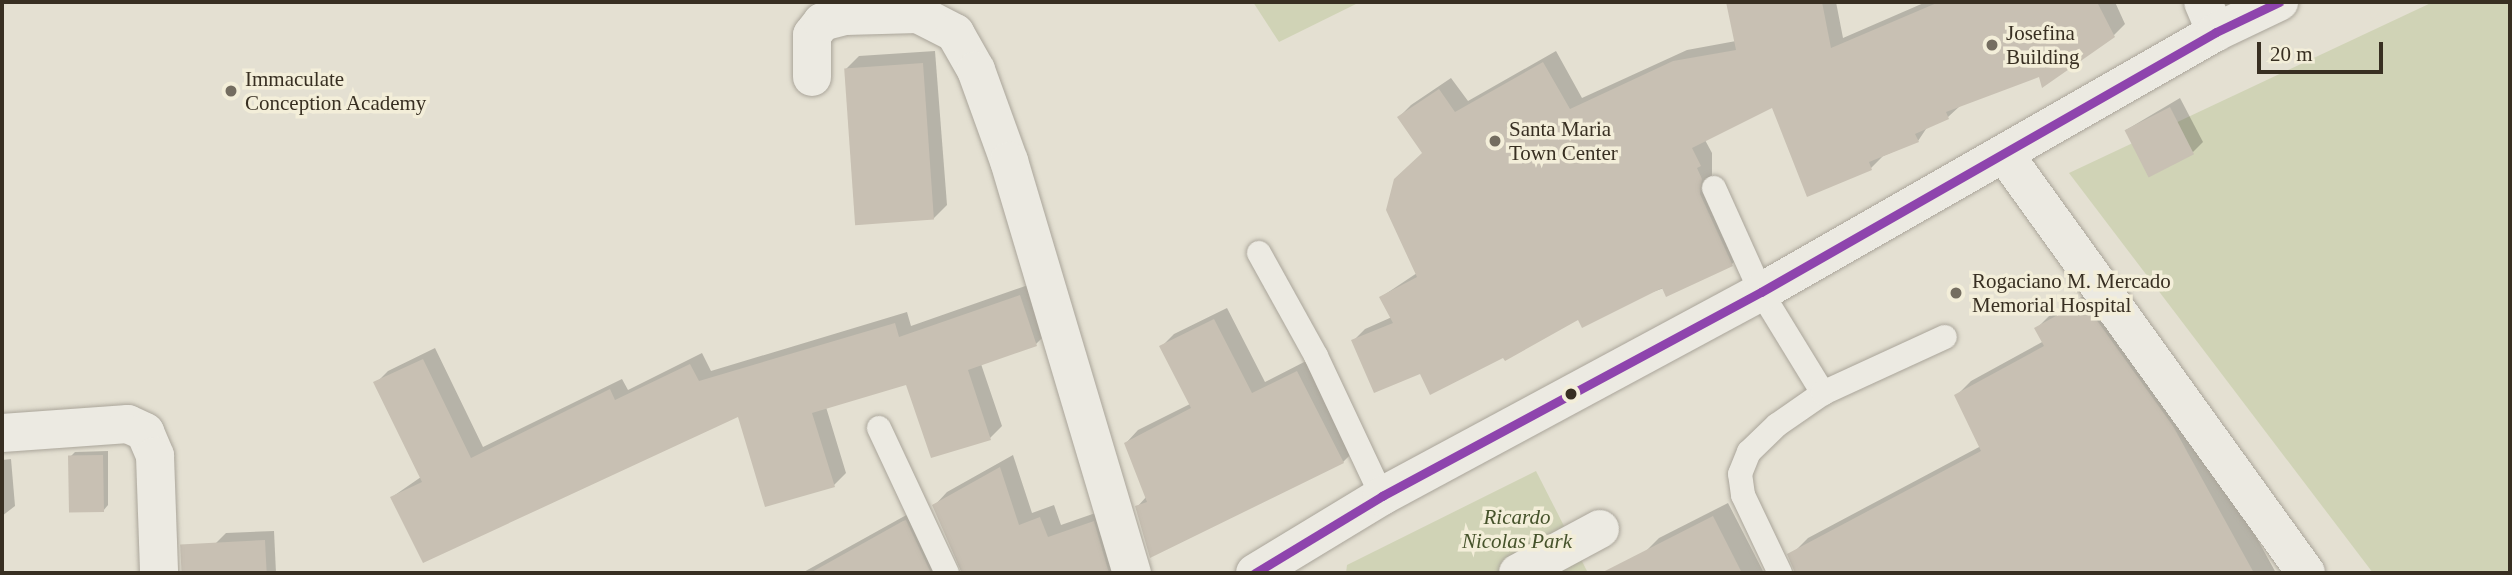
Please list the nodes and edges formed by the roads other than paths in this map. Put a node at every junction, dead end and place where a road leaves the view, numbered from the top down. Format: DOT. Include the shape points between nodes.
graph roads {
  1 [pos="2279,2"];
  2 [pos="2209,17"];
  3 [pos="812,78"];
  4 [pos="2005,155"];
  5 [pos="1714,188"];
  6 [pos="1259,253"];
  7 [pos="1761,292"];
  8 [pos="1945,337"];
  9 [pos="1823,393"];
  10 [pos="879,428"];
  11 [pos="2,433"];
  12 [pos="1382,496"];
  13 [pos="1600,529"];
  14 [pos="1289,563"];
  15 [pos="159,573"];
  16 [pos="947,573"];
  17 [pos="1132,573"];
  18 [pos="1255,573"];
  19 [pos="1518,573"];
  20 [pos="1780,573"];
  21 [pos="2306,573"];
  1 -- 2 [label="street"];
  2 -- 4 [label="street"];
  3 -- 17 [label="street" via="813,35 822,22 845,16 918,14 955,33 976,71 1009,161"];
  4 -- 7 [label="street"];
  4 -- 21 [label="street"];
  5 -- 7 [label="lane"];
  6 -- 12 [label="lane" via="1316,356"];
  7 -- 9 [label="lane"];
  7 -- 12 [label="street"];
  8 -- 9 [label="lane"];
  9 -- 20 [label="lane" via="1777,425 1749,452 1740,474 1743,495"];
  10 -- 16 [label="lane"];
  11 -- 15 [label="street" via="128,424 145,432 155,456"];
  12 -- 14 [label="street"];
  13 -- 19 [label="street"];
  14 -- 18 [label="street"];
}
